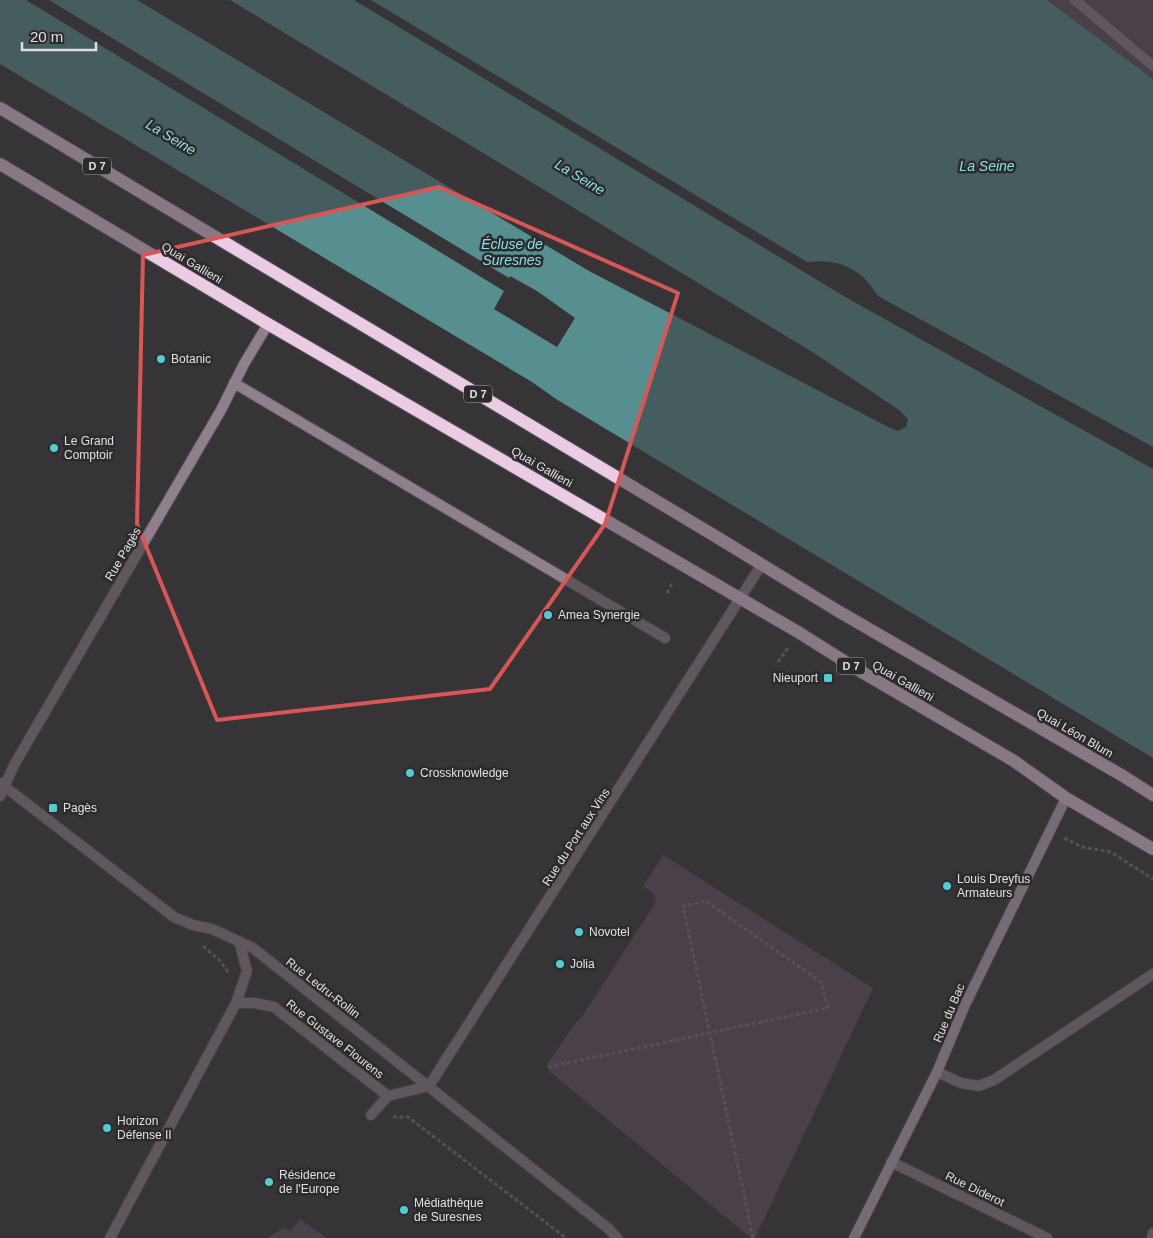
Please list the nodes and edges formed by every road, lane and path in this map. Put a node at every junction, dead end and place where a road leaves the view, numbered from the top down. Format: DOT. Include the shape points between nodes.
graph roads {
  1 [pos="1074,0"];
  2 [pos="1153,66"];
  3 [pos="0,108"];
  4 [pos="0,164"];
  5 [pos="268,324"];
  6 [pos="234,383"];
  7 [pos="762,564"];
  8 [pos="673,581"];
  9 [pos="667,593"];
  10 [pos="741,598"];
  11 [pos="665,638"];
  12 [pos="786,649"];
  13 [pos="778,662"];
  14 [pos="2,789"];
  15 [pos="1153,795"];
  16 [pos="1066,798"];
  17 [pos="1069,840"];
  18 [pos="1153,849"];
  19 [pos="1153,879"];
  20 [pos="239,941"];
  21 [pos="200,944"];
  22 [pos="1153,974"];
  23 [pos="242,989"];
  24 [pos="236,1003"];
  25 [pos="710,1034"];
  26 [pos="548,1067"];
  27 [pos="937,1072"];
  28 [pos="429,1086"];
  29 [pos="388,1096"];
  30 [pos="371,1115"];
  31 [pos="388,1117"];
  32 [pos="891,1162"];
  33 [pos="1153,1233"];
  34 [pos="110,1238"];
  35 [pos="566,1238"];
  36 [pos="617,1238"];
  37 [pos="753,1238"];
  38 [pos="854,1238"];
  39 [pos="1047,1238"];
  40 [pos="1152,1238"];
  1 -- 2 [label="street"];
  3 -- 7 [label="main road, D 7"];
  4 -- 5 [label="main road, Quai Gallieni / D 7"];
  5 -- 6 [label="street, Rue Pagès"];
  5 -- 10 [label="main road, Quai Gallieni / D 7"];
  6 -- 11 [label="street"];
  6 -- 14 [label="street, Rue Pagès"];
  7 -- 10 [label="street, Rue du Port aux Vins"];
  7 -- 15 [label="main road, Quai Léon Blum / D 7"];
  8 -- 9 [label="path"];
  10 -- 16 [label="main road, Quai Gallieni / D 7" via="1014,761"];
  10 -- 28 [label="street, Rue du Port aux Vins"];
  12 -- 13 [label="path"];
  14 -- 20 [label="street, Rue Ledru-Rollin" via="174,917"];
  16 -- 18 [label="main road, D 7"];
  16 -- 27 [label="street, Rue du Bac" via="965,1005"];
  17 -- 19 [label="path" via="1082,847 1111,852"];
  20 -- 23 [label="street" via="247,971"];
  20 -- 28 [label="street, Rue Ledru-Rollin" via="253,948"];
  21 -- 23 [label="path" via="220,961"];
  22 -- 27 [label="street" via="994,1080 979,1086 961,1083"];
  23 -- 24 [label="street"];
  24 -- 29 [label="street, Rue Gustave Flourens" via="274,1007"];
  24 -- 34 [label="street"];
  25 -- 25 [label="path" via="828,1008 821,982 706,901 683,906"];
  25 -- 26 [label="path"];
  25 -- 37 [label="path"];
  27 -- 32 [label="street, Rue du Bac"];
  28 -- 29 [label="street"];
  28 -- 36 [label="street, Rue Ledru-Rollin"];
  29 -- 30 [label="street"];
  31 -- 35 [label="path" via="408,1117"];
  32 -- 38 [label="street, Rue du Bac"];
  32 -- 39 [label="street, Rue Diderot"];
  33 -- 40 [label="street"];
}
